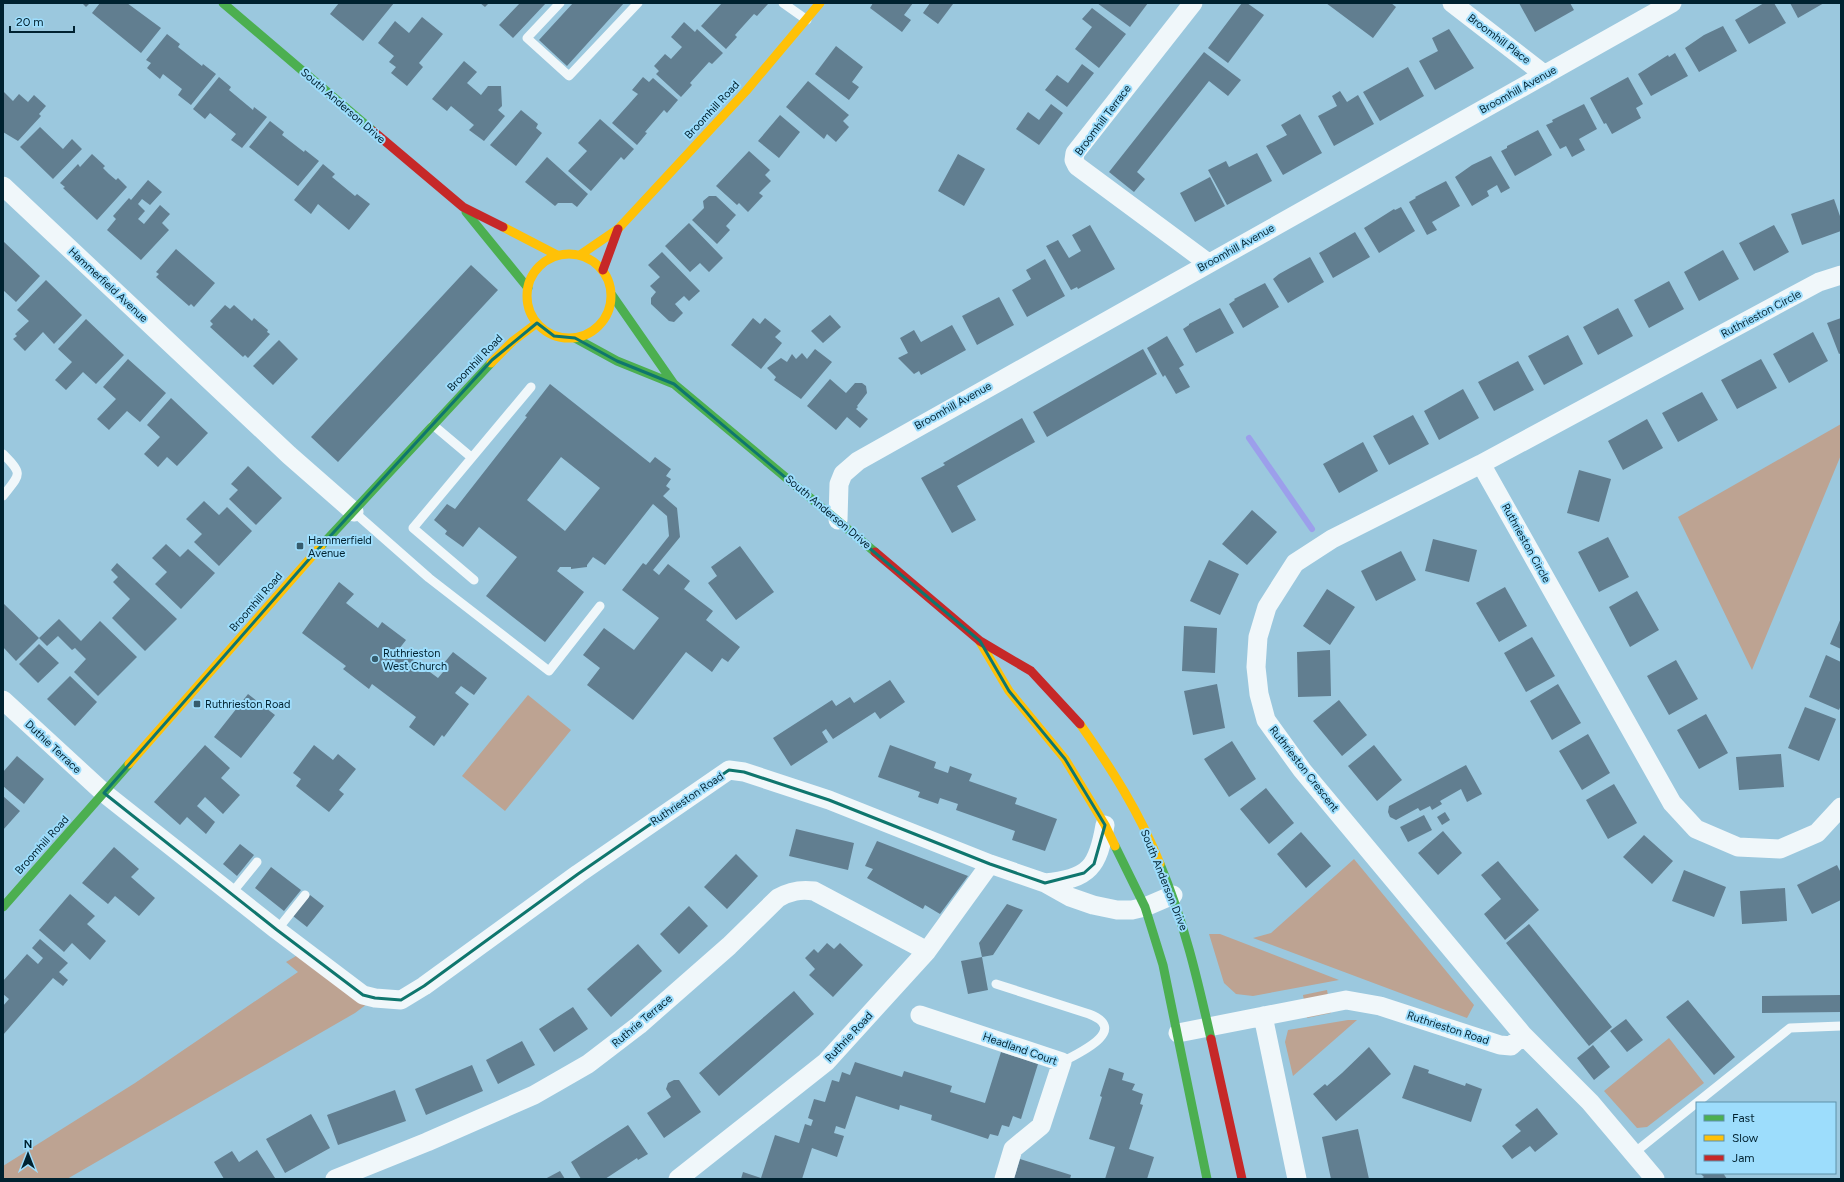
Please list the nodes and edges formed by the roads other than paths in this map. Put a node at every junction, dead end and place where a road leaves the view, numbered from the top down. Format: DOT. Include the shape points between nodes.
graph roads {
  1 [pos="223,3"];
  2 [pos="560,3"];
  3 [pos="638,3"];
  4 [pos="784,3"];
  5 [pos="820,3"];
  6 [pos="1193,3"];
  7 [pos="1452,3"];
  8 [pos="1672,3"];
  9 [pos="807,20"];
  10 [pos="1545,75"];
  11 [pos="3,186"];
  12 [pos="463,208"];
  13 [pos="618,229"];
  14 [pos="556,255"];
  15 [pos="580,255"];
  16 [pos="1208,263"];
  17 [pos="602,270"];
  18 [pos="1841,274"];
  19 [pos="528,288"];
  20 [pos="612,295"];
  21 [pos="537,324"];
  22 [pos="575,338"];
  23 [pos="674,384"];
  24 [pos="531,386"];
  25 [pos="433,425"];
  26 [pos="3,454"];
  27 [pos="471,457"];
  28 [pos="1481,464"];
  29 [pos="3,496"];
  30 [pos="354,512"];
  31 [pos="838,520"];
  32 [pos="474,580"];
  33 [pos="600,606"];
  34 [pos="980,641"];
  35 [pos="3,700"];
  36 [pos="104,793"];
  37 [pos="1841,807"];
  38 [pos="1105,824"];
  39 [pos="257,862"];
  40 [pos="990,864"];
  41 [pos="1045,883"];
  42 [pos="231,894"];
  43 [pos="305,895"];
  44 [pos="1173,896"];
  45 [pos="3,907"];
  46 [pos="1145,907"];
  47 [pos="277,930"];
  48 [pos="927,951"];
  49 [pos="996,984"];
  50 [pos="920,1015"];
  51 [pos="1263,1016"];
  52 [pos="1841,1026"];
  53 [pos="1209,1028"];
  54 [pos="1178,1033"];
  55 [pos="1523,1035"];
  56 [pos="1062,1062"];
  57 [pos="1698,1102"];
  58 [pos="1696,1103"];
  59 [pos="1634,1153"];
  60 [pos="1653,1178"];
  61 [pos="334,1179"];
  62 [pos="678,1179"];
  63 [pos="1004,1179"];
  64 [pos="1207,1179"];
  65 [pos="1242,1179"];
  66 [pos="1297,1179"];
  1 -- 12 [label="main road, South Anderson Drive"];
  2 -- 3 [label="lane" via="527,38 569,76"];
  4 -- 9 [label="lane"];
  5 -- 9 [label="main road, Broomhill Road"];
  6 -- 16 [label="street, Broomhill Terrace" via="1075,153 1074,160 1077,166"];
  7 -- 10 [label="street, Broomhill Place"];
  8 -- 10 [label="street, Broomhill Avenue"];
  9 -- 13 [label="main road, Broomhill Road" via="746,91"];
  10 -- 16 [label="street, Broomhill Avenue"];
  11 -- 30 [label="street, Hammerfield Avenue" via="289,455"];
  12 -- 14 [label="main road"];
  12 -- 19 [label="main road"];
  13 -- 15 [label="main road, Broomhill Road"];
  13 -- 17 [label="main road, Broomhill Road"];
  14 -- 15 [label="main road"];
  14 -- 19 [label="main road" via="543,263 533,274"];
  15 -- 17 [label="main road" via="592,260"];
  16 -- 31 [label="street, Broomhill Avenue" via="858,461 843,474 839,484"];
  17 -- 20 [label="main road" via="609,282"];
  18 -- 28 [label="street, Ruthrieston Circle" via="1819,282"];
  19 -- 21 [label="main road" via="528,307"];
  20 -- 22 [label="main road" via="609,310 602,323 590,333"];
  20 -- 23 [label="main road"];
  21 -- 22 [label="main road" via="554,336"];
  21 -- 25 [label="main road, Broomhill Road" via="495,358"];
  22 -- 23 [label="main road" via="616,361"];
  23 -- 31 [label="main road, South Anderson Drive"];
  24 -- 27 [label="lane"];
  25 -- 27 [label="lane"];
  25 -- 30 [label="main road, Broomhill Road"];
  26 -- 29 [label="lane" via="18,472 17,479"];
  27 -- 32 [label="lane" via="413,528"];
  28 -- 37 [label="street, Ruthrieston Circle" via="1672,803 1696,829 1738,848 1780,848 1817,833"];
  28 -- 55 [label="street, Ruthrieston Crescent" via="1332,539 1295,564 1267,607 1258,637 1256,667 1259,694 1266,720 1284,745 1356,836"];
  30 -- 33 [label="lane" via="429,578 549,671"];
  30 -- 36 [label="main road, Broomhill Road" via="311,557"];
  31 -- 34 [label="main road, South Anderson Drive"];
  34 -- 38 [label="main road, South Anderson Drive" via="1009,691 1064,759"];
  34 -- 44 [label="main road, South Anderson Drive" via="1031,671 1077,720 1115,774 1152,843"];
  35 -- 36 [label="street, Duthie Terrace"];
  36 -- 42 [label="street"];
  36 -- 45 [label="main road, Broomhill Road"];
  38 -- 41 [label="street, Ruthrieston Road" via="1102,845 1094,864 1084,873 1060,882"];
  38 -- 46 [label="main road, South Anderson Drive"];
  39 -- 42 [label="lane"];
  40 -- 41 [label="street, Ruthrieston Road"];
  40 -- 47 [label="street, Ruthrieston Road" via="829,800 744,772 729,770 401,1000 363,995"];
  40 -- 48 [label="street, Ruthrie Road"];
  41 -- 46 [label="street, Ruthrieston Road" via="1093,905 1117,910"];
  42 -- 47 [label="street"];
  43 -- 47 [label="lane"];
  44 -- 46 [label="street, Ruthrieston Road"];
  44 -- 53 [label="main road, South Anderson Drive" via="1193,958"];
  46 -- 54 [label="main road, South Anderson Drive" via="1163,965"];
  48 -- 61 [label="street, Ruthrie Terrace" via="814,891 796,890 786,893 639,1026 588,1064 534,1095"];
  48 -- 62 [label="street, Ruthrie Road" via="826,1062"];
  49 -- 56 [label="lane" via="1089,1014 1101,1023 1104,1033 1099,1041"];
  50 -- 56 [label="street, Headland Court"];
  51 -- 53 [label="street, Ruthrieston Road"];
  51 -- 55 [label="street, Ruthrieston Road" via="1346,1000 1380,1006 1500,1045 1511,1046"];
  51 -- 66 [label="street"];
  52 -- 57 [label="lane" via="1790,1028"];
  53 -- 54 [label="street, Ruthrieston Road"];
  53 -- 65 [label="main road, South Anderson Drive"];
  54 -- 64 [label="main road, South Anderson Drive"];
  55 -- 59 [label="street" via="1590,1102"];
  56 -- 63 [label="street, Headland Court" via="1040,1126 1013,1149"];
  58 -- 59 [label="lane"];
  59 -- 60 [label="street"];
}
